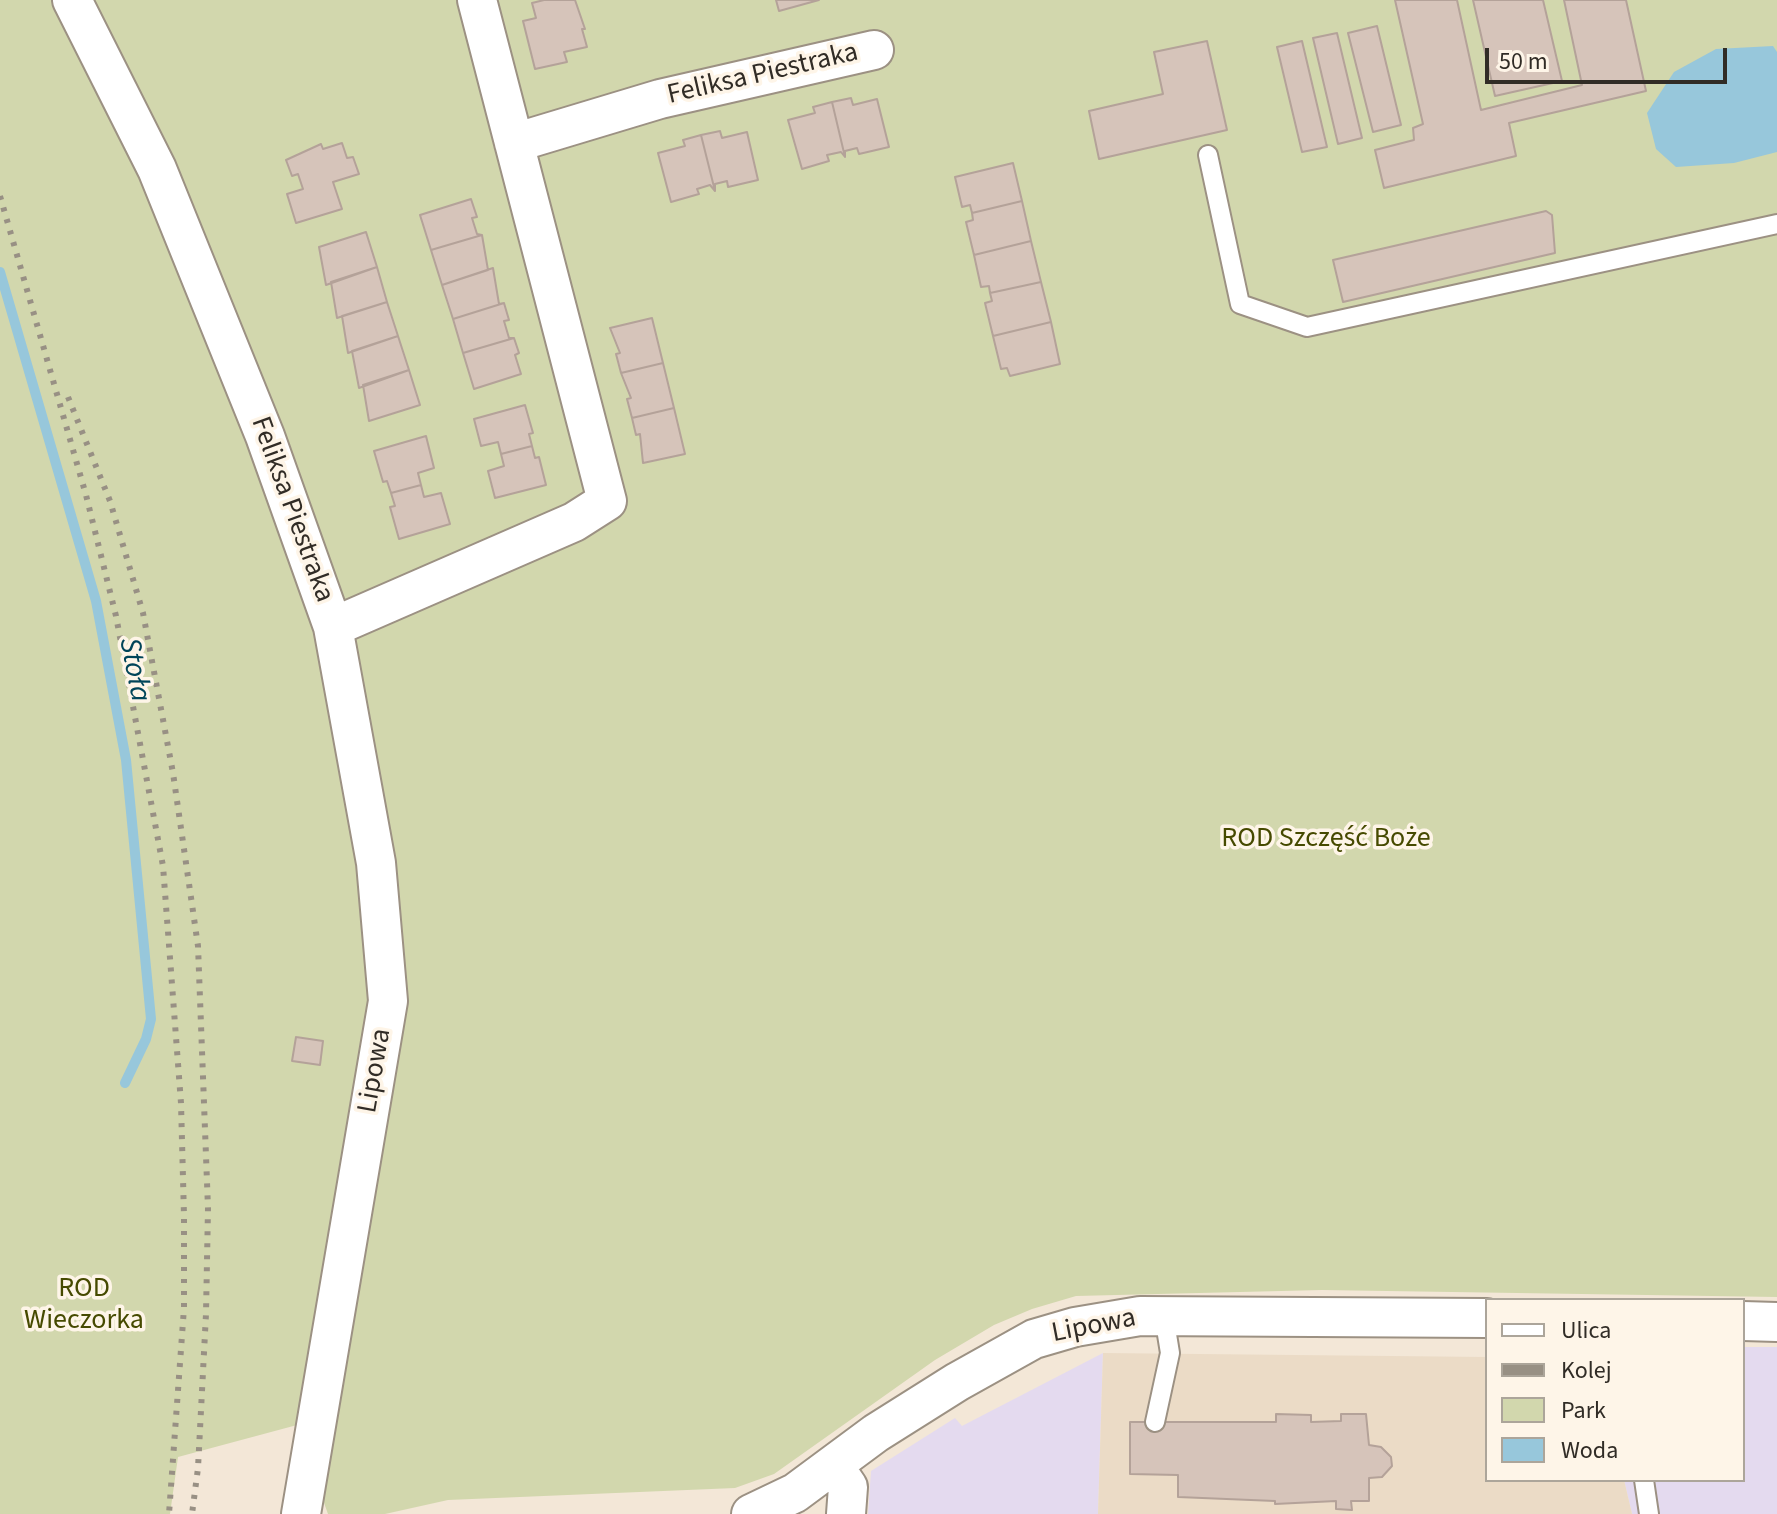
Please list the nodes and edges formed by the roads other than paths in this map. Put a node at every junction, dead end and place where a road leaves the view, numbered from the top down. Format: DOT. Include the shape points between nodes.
graph roads {
  1 [pos="72,0"];
  2 [pos="477,0"];
  3 [pos="874,50"];
  4 [pos="514,143"];
  5 [pos="1208,155"];
  6 [pos="1777,224"];
  7 [pos="333,627"];
  8 [pos="1164,1316"];
  9 [pos="1485,1318"];
  10 [pos="1745,1321"];
  11 [pos="1777,1322"];
  12 [pos="1155,1422"];
  13 [pos="833,1465"];
  14 [pos="1644,1482"];
  15 [pos="301,1514"];
  16 [pos="751,1514"];
  17 [pos="846,1514"];
  18 [pos="1649,1514"];
  1 -- 7 [label="street, Feliksa Piestraka" via="157,169 265,436"];
  2 -- 4 [label="street, Feliksa Piestraka"];
  3 -- 4 [label="street, Feliksa Piestraka" via="660,99"];
  4 -- 7 [label="street, Feliksa Piestraka" via="607,501 574,522"];
  5 -- 6 [label="lane" via="1240,304 1307,327"];
  7 -- 15 [label="street, Lipowa" via="376,863 388,1001"];
  8 -- 9 [label="street, Lipowa"];
  8 -- 12 [label="lane" via="1170,1353"];
  8 -- 13 [label="street, Lipowa" via="1107,1320 1034,1339 941,1392"];
  10 -- 11 [label="street"];
  13 -- 16 [label="street, Lipowa" via="795,1493"];
  13 -- 17 [label="street" via="848,1487"];
  14 -- 18 [label="lane"];
}
